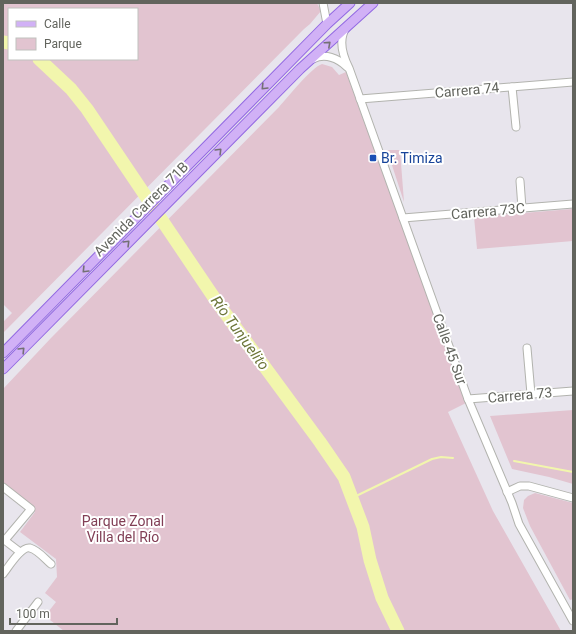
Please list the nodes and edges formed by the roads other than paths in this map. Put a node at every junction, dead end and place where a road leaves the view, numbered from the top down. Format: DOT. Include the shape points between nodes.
graph roads {
  1 [pos="323,3"];
  2 [pos="350,3"];
  3 [pos="373,3"];
  4 [pos="327,24"];
  5 [pos="347,26"];
  6 [pos="309,61"];
  7 [pos="349,68"];
  8 [pos="573,82"];
  9 [pos="512,87"];
  10 [pos="360,99"];
  11 [pos="516,127"];
  12 [pos="520,181"];
  13 [pos="573,204"];
  14 [pos="522,208"];
  15 [pos="402,218"];
  16 [pos="527,348"];
  17 [pos="3,354"];
  18 [pos="3,369"];
  19 [pos="573,391"];
  20 [pos="531,394"];
  21 [pos="468,399"];
  22 [pos="3,487"];
  23 [pos="507,492"];
  24 [pos="573,498"];
  25 [pos="4,540"];
  26 [pos="20,552"];
  27 [pos="51,564"];
  28 [pos="3,574"];
  29 [pos="38,602"];
  30 [pos="573,621"];
  31 [pos="16,631"];
  1 -- 4 [label="street"];
  2 -- 4 [label="main road, Avenida Carrera 71B"];
  3 -- 5 [label="main road, Avenida Carrera 71B"];
  4 -- 17 [label="main road, Avenida Carrera 71B, one-way"];
  6 -- 5 [label="main road, Avenida Carrera 71B, one-way"];
  5 -- 7 [label="street, Calle 45 Sur" via="343,35 342,50"];
  6 -- 7 [label="street" via="324,56 342,62"];
  18 -- 6 [label="main road, Avenida Carrera 71B, one-way"];
  7 -- 10 [label="street, Calle 45 Sur"];
  8 -- 9 [label="street, Carrera 74"];
  9 -- 10 [label="street, Carrera 74"];
  9 -- 11 [label="street"];
  10 -- 15 [label="street, Calle 45 Sur"];
  12 -- 14 [label="street"];
  13 -- 14 [label="street, Carrera 73C"];
  14 -- 15 [label="street, Carrera 73C"];
  15 -- 21 [label="street, Calle 45 Sur"];
  16 -- 20 [label="street"];
  19 -- 20 [label="street, Carrera 73"];
  20 -- 21 [label="street, Carrera 73"];
  21 -- 23 [label="street, Calle 45 Sur"];
  22 -- 25 [label="street" via="31,509"];
  23 -- 24 [label="street" via="520,486 529,486"];
  23 -- 30 [label="street, Calle 45 Sur" via="519,524"];
  25 -- 26 [label="street"];
  26 -- 27 [label="street" via="31,548"];
  26 -- 28 [label="street"];
  29 -- 31 [label="street"];
}
